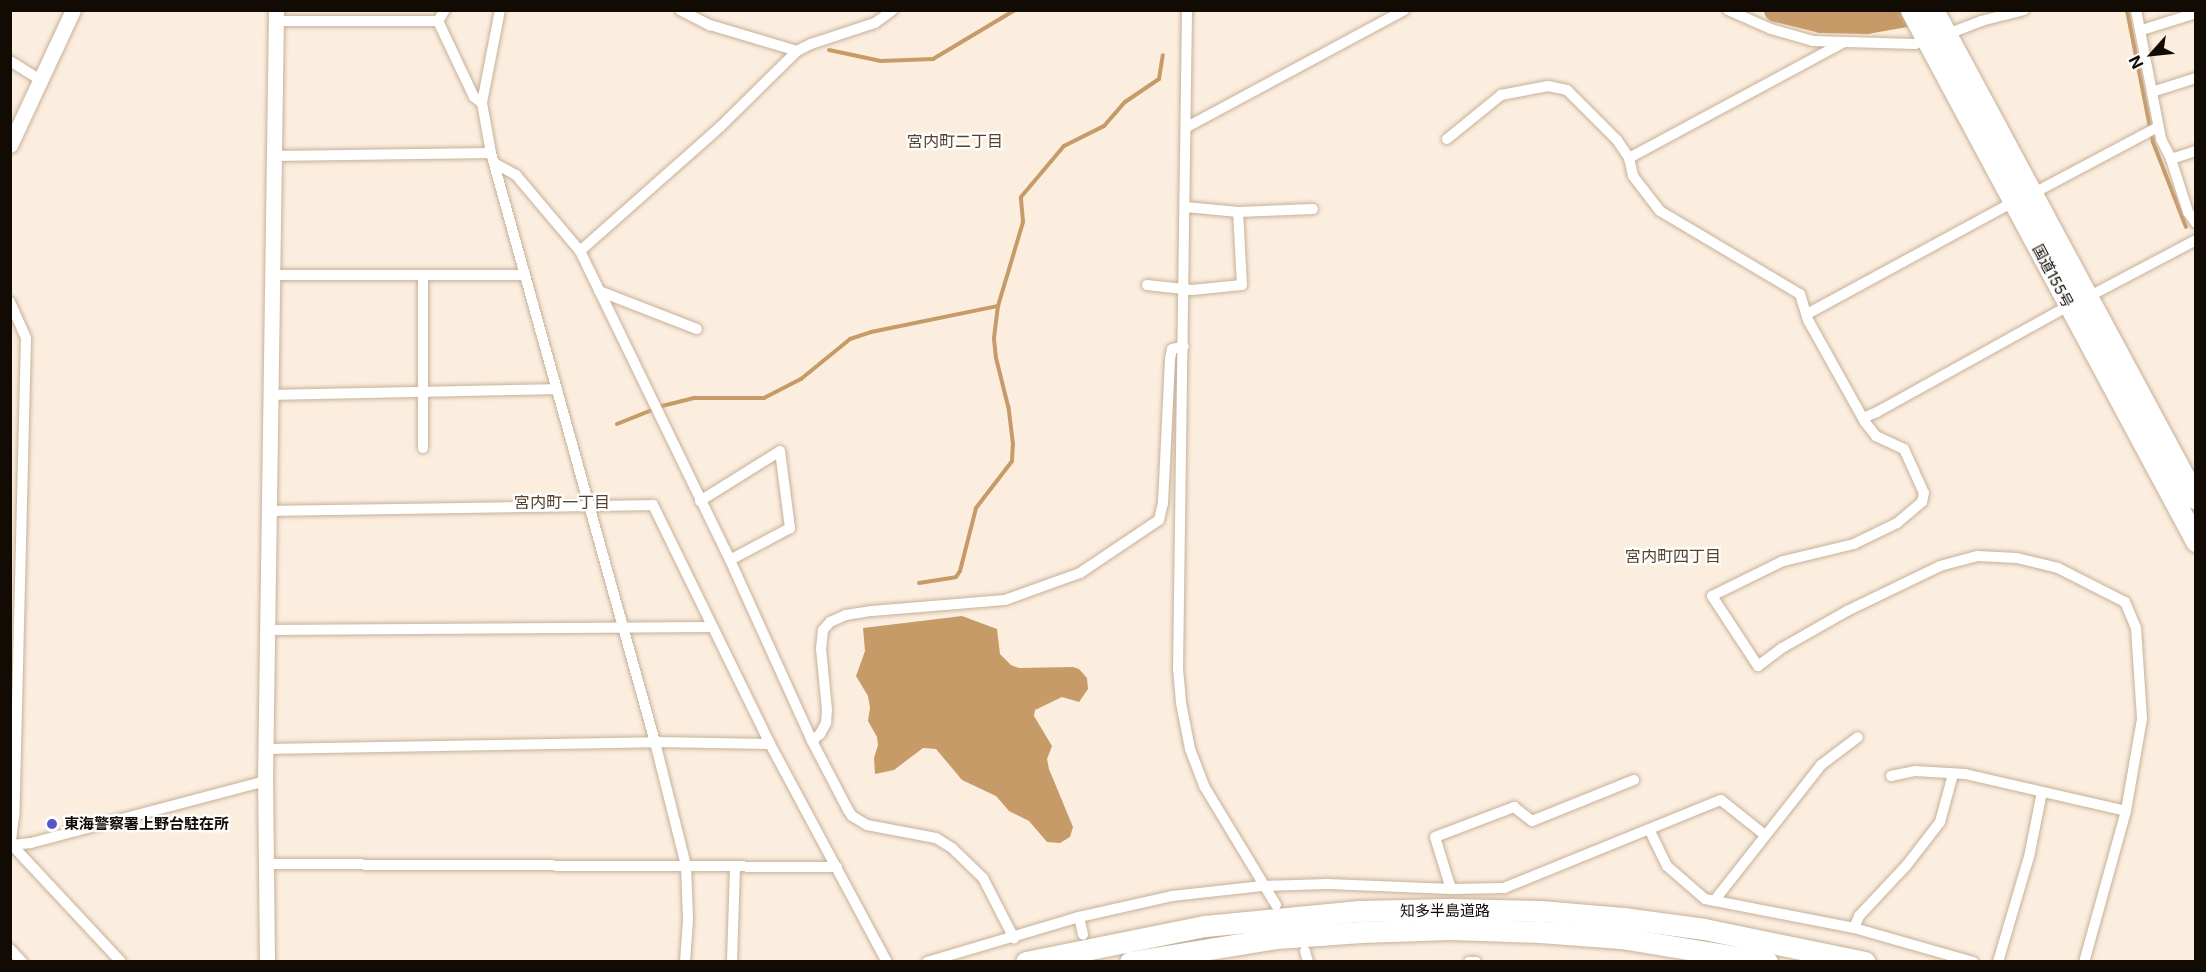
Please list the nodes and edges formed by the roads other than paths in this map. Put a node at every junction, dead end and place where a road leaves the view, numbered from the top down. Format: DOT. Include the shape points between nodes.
graph roads {
  1 [pos="73,10"];
  2 [pos="445,10"];
  3 [pos="500,10"];
  4 [pos="680,10"];
  5 [pos="893,10"];
  6 [pos="1187,10"];
  7 [pos="1404,10"];
  8 [pos="1728,10"];
  9 [pos="1911,10"];
  10 [pos="2024,10"];
  11 [pos="2136,10"];
  12 [pos="2196,13"];
  13 [pos="276,16"];
  14 [pos="438,21"];
  15 [pos="1934,29"];
  16 [pos="2142,30"];
  17 [pos="1842,43"];
  18 [pos="797,51"];
  19 [pos="10,61"];
  20 [pos="2196,78"];
  21 [pos="41,80"];
  22 [pos="2152,92"];
  23 [pos="482,103"];
  24 [pos="1187,127"];
  25 [pos="2158,127"];
  26 [pos="1447,139"];
  27 [pos="10,145"];
  28 [pos="2196,151"];
  29 [pos="491,153"];
  30 [pos="274,156"];
  31 [pos="1629,158"];
  32 [pos="2171,159"];
  33 [pos="496,164"];
  34 [pos="2022,198"];
  35 [pos="1186,207"];
  36 [pos="1313,209"];
  37 [pos="1238,212"];
  38 [pos="2195,221"];
  39 [pos="2196,240"];
  40 [pos="580,251"];
  41 [pos="273,275"];
  42 [pos="423,275"];
  43 [pos="525,275"];
  44 [pos="1147,285"];
  45 [pos="1185,289"];
  46 [pos="599,291"];
  47 [pos="2088,297"];
  48 [pos="10,302"];
  49 [pos="2068,306"];
  50 [pos="1807,314"];
  51 [pos="10,315"];
  52 [pos="21,322"];
  53 [pos="697,329"];
  54 [pos="1184,346"];
  55 [pos="557,389"];
  56 [pos="423,391"];
  57 [pos="272,395"];
  58 [pos="1863,417"];
  59 [pos="423,448"];
  60 [pos="2196,499"];
  61 [pos="700,501"];
  62 [pos="588,507"];
  63 [pos="270,511"];
  64 [pos="2196,541"];
  65 [pos="730,560"];
  66 [pos="712,627"];
  67 [pos="623,629"];
  68 [pos="268,630"];
  69 [pos="1858,736"];
  70 [pos="812,741"];
  71 [pos="655,742"];
  72 [pos="770,744"];
  73 [pos="266,749"];
  74 [pos="1953,774"];
  75 [pos="1892,776"];
  76 [pos="1634,780"];
  77 [pos="266,781"];
  78 [pos="2042,792"];
  79 [pos="2126,811"];
  80 [pos="1649,829"];
  81 [pos="1765,836"];
  82 [pos="11,847"];
  83 [pos="266,864"];
  84 [pos="686,865"];
  85 [pos="735,866"];
  86 [pos="837,867"];
  87 [pos="1262,886"];
  88 [pos="1451,889"];
  89 [pos="1714,901"];
  90 [pos="1276,905"];
  91 [pos="1079,917"];
  92 [pos="1854,928"];
  93 [pos="1083,935"];
  94 [pos="1014,938"];
  95 [pos="10,949"];
  96 [pos="267,961"];
  97 [pos="22,962"];
  98 [pos="121,962"];
  99 [pos="685,962"];
  100 [pos="732,962"];
  101 [pos="887,962"];
  102 [pos="927,962"];
  103 [pos="1026,962"];
  104 [pos="1130,962"];
  105 [pos="1469,962"];
  106 [pos="1476,962"];
  107 [pos="1767,962"];
  108 [pos="1865,962"];
  109 [pos="1973,962"];
  110 [pos="1998,962"];
  111 [pos="2084,962"];
  1 -- 21 [label="street"];
  2 -- 14 [label="street"];
  3 -- 23 [label="street"];
  4 -- 18 [label="street" via="710,25"];
  5 -- 18 [label="street" via="875,23"];
  6 -- 24 [label="street"];
  7 -- 24 [label="street"];
  8 -- 17 [label="street" via="1790,35"];
  9 -- 15 [label="highway, 国道155号"];
  10 -- 15 [label="street"];
  11 -- 16 [label="street"];
  12 -- 16 [label="street"];
  13 -- 14 [label="street"];
  13 -- 30 [label="street"];
  14 -- 23 [label="street" via="474,97"];
  15 -- 17 [label="street" via="1915,44"];
  15 -- 34 [label="highway, 国道155号"];
  16 -- 22 [label="street"];
  17 -- 31 [label="street"];
  18 -- 40 [label="street" via="720,128"];
  19 -- 21 [label="street"];
  20 -- 22 [label="street"];
  21 -- 27 [label="street"];
  22 -- 25 [label="street"];
  23 -- 29 [label="street"];
  24 -- 35 [label="street"];
  25 -- 32 [label="street"];
  25 -- 34 [label="street"];
  26 -- 31 [label="street" via="1501,95 1529,88 1559,87 1599,119"];
  28 -- 32 [label="street"];
  29 -- 30 [label="street"];
  29 -- 33 [label="street"];
  30 -- 41 [label="street"];
  31 -- 50 [label="street" via="1633,176 1660,211 1794,288"];
  32 -- 38 [label="street"];
  33 -- 40 [label="street" via="516,175"];
  33 -- 43 [label="street"];
  34 -- 47 [label="highway, 国道155号"];
  34 -- 49 [label="highway, 国道155号"];
  34 -- 50 [label="street"];
  35 -- 37 [label="street"];
  35 -- 45 [label="street"];
  36 -- 37 [label="street"];
  37 -- 45 [label="street" via="1242,285"];
  39 -- 47 [label="street"];
  40 -- 46 [label="street"];
  41 -- 42 [label="street"];
  41 -- 57 [label="street"];
  42 -- 43 [label="street"];
  42 -- 56 [label="street"];
  43 -- 55 [label="street"];
  44 -- 45 [label="street"];
  45 -- 54 [label="street"];
  46 -- 53 [label="street"];
  46 -- 61 [label="street"];
  47 -- 60 [label="highway, 国道155号"];
  48 -- 52 [label="street"];
  49 -- 58 [label="street"];
  49 -- 64 [label="highway, 国道155号"];
  50 -- 58 [label="street"];
  51 -- 52 [label="street"];
  52 -- 82 [label="street" via="26,338"];
  54 -- 70 [label="street" via="1172,349 1170,358 1159,520 1080,573 1005,600 872,611 830,622 822,637 826,723"];
  54 -- 87 [label="street" via="1178,669 1181,703 1190,749 1204,786"];
  55 -- 56 [label="street"];
  55 -- 62 [label="street"];
  56 -- 57 [label="street"];
  56 -- 59 [label="street"];
  57 -- 63 [label="street"];
  58 -- 79 [label="street" via="1876,436 1904,449 1924,493 1922,502 1897,523 1854,544 1796,556 1712,596 1758,666 1847,611 1940,566 1978,556 2017,558 2065,571 2125,602 2136,628 2142,719"];
  61 -- 65 [label="street"];
  61 -- 65 [label="street" via="780,451 790,528"];
  62 -- 63 [label="street"];
  62 -- 66 [label="street" via="653,505"];
  62 -- 67 [label="street"];
  63 -- 68 [label="street"];
  65 -- 70 [label="street"];
  66 -- 67 [label="street"];
  66 -- 72 [label="street"];
  67 -- 68 [label="street"];
  67 -- 71 [label="street"];
  68 -- 73 [label="street"];
  69 -- 81 [label="street" via="1821,765"];
  70 -- 94 [label="street" via="852,816 867,825 936,838 952,848 983,878"];
  71 -- 72 [label="street"];
  71 -- 73 [label="street"];
  71 -- 84 [label="street"];
  72 -- 86 [label="street"];
  73 -- 77 [label="street"];
  74 -- 75 [label="street" via="1915,771"];
  74 -- 78 [label="street"];
  74 -- 92 [label="street" via="1940,822 1859,916"];
  76 -- 88 [label="street" via="1532,821 1514,807 1435,837"];
  77 -- 82 [label="street"];
  77 -- 83 [label="street"];
  78 -- 79 [label="street"];
  78 -- 110 [label="street" via="2029,857"];
  79 -- 111 [label="street"];
  80 -- 81 [label="street" via="1721,800"];
  80 -- 88 [label="street" via="1504,888"];
  80 -- 89 [label="street" via="1667,866 1705,899"];
  81 -- 89 [label="street"];
  82 -- 98 [label="street"];
  83 -- 84 [label="street"];
  83 -- 96 [label="street"];
  84 -- 85 [label="street"];
  84 -- 99 [label="street"];
  85 -- 86 [label="street"];
  85 -- 100 [label="street"];
  86 -- 101 [label="street"];
  87 -- 88 [label="street" via="1329,884"];
  87 -- 90 [label="street"];
  87 -- 91 [label="street" via="1172,896"];
  89 -- 92 [label="street"];
  91 -- 93 [label="street"];
  91 -- 94 [label="street"];
  92 -- 109 [label="street"];
  94 -- 102 [label="street"];
  95 -- 97 [label="street"];
  103 -- 108 [label="highway, 知多半島道路" via="1217,925 1359,911 1448,909 1623,918 1704,929"];
  104 -- 107 [label="highway, 知多半島道路" via="1277,938 1450,929 1622,938"];
  105 -- 106 [label="street"];
}
